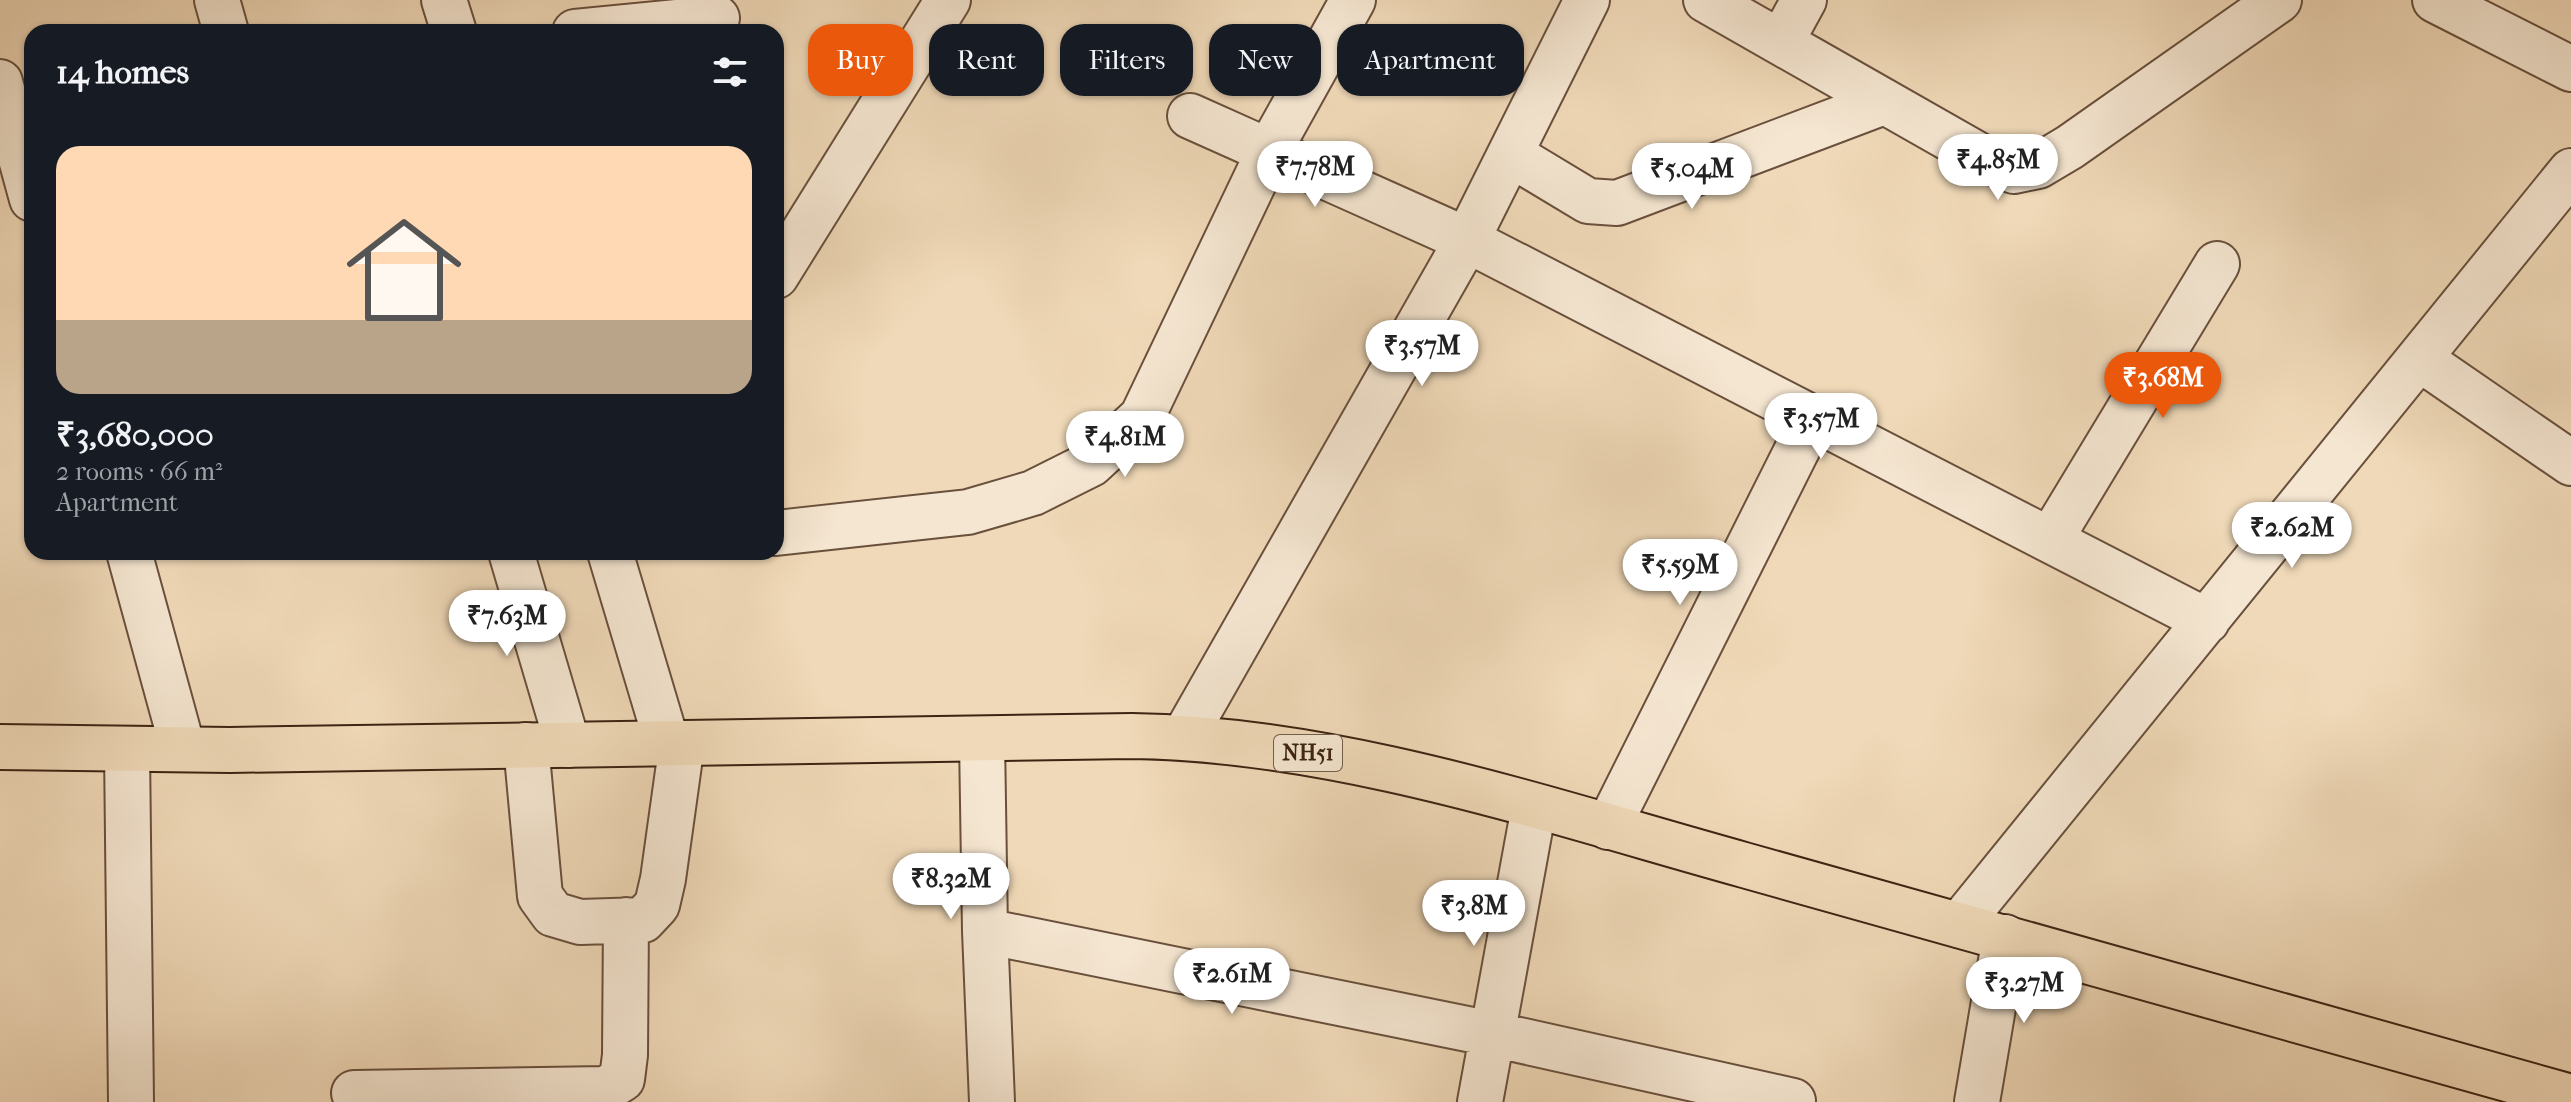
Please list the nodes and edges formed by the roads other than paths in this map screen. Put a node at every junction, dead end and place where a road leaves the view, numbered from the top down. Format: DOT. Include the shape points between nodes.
graph roads {
  1 [pos="217,0"];
  2 [pos="444,0"];
  3 [pos="948,0"];
  4 [pos="1353,0"];
  5 [pos="1587,0"];
  6 [pos="1706,0"];
  7 [pos="1804,0"];
  8 [pos="2279,0"];
  9 [pos="2435,0"];
  10 [pos="717,18"];
  11 [pos="599,20"];
  12 [pos="224,24"];
  13 [pos="452,24"];
  14 [pos="1781,42"];
  15 [pos="2571,69"];
  16 [pos="0,82"];
  17 [pos="1884,102"];
  18 [pos="1190,116"];
  19 [pos="1269,151"];
  20 [pos="1510,154"];
  21 [pos="24,170"];
  22 [pos="2571,171"];
  23 [pos="1467,240"];
  24 [pos="784,263"];
  25 [pos="2217,264"];
  26 [pos="2420,359"];
  27 [pos="1813,418"];
  28 [pos="2571,463"];
  29 [pos="784,532"];
  30 [pos="2050,540"];
  31 [pos="131,560"];
  32 [pos="512,560"];
  33 [pos="612,560"];
  34 [pos="637,560"];
  35 [pos="630,619"];
  36 [pos="2207,621"];
  37 [pos="1184,737"];
  38 [pos="982,739"];
  39 [pos="674,743"];
  40 [pos="547,745"];
  41 [pos="0,747"];
  42 [pos="127,749"];
  43 [pos="183,749"];
  44 [pos="1534,807"];
  45 [pos="1608,827"];
  46 [pos="626,920"];
  47 [pos="1959,925"];
  48 [pos="985,931"];
  49 [pos="2005,937"];
  50 [pos="1492,1034"];
  51 [pos="354,1093"];
  52 [pos="2571,1097"];
  53 [pos="1793,1101"];
  54 [pos="131,1102"];
  55 [pos="992,1102"];
  56 [pos="1480,1102"];
  57 [pos="1977,1102"];
  1 -- 12 [label="street"];
  2 -- 13 [label="street"];
  3 -- 24 [label="street"];
  4 -- 19 [label="street"];
  5 -- 20 [label="street"];
  6 -- 14 [label="street"];
  7 -- 14 [label="street"];
  8 -- 17 [label="street" via="2038,166 2014,171 1989,161"];
  9 -- 15 [label="street"];
  10 -- 11 [label="street"];
  14 -- 17 [label="street"];
  16 -- 21 [label="street"];
  17 -- 20 [label="street" via="1617,203 1588,201"];
  18 -- 19 [label="street"];
  19 -- 23 [label="street"];
  19 -- 29 [label="street" via="1142,417 1091,464 1033,493 968,512"];
  20 -- 23 [label="street"];
  22 -- 26 [label="street"];
  23 -- 27 [label="street"];
  23 -- 37 [label="street"];
  25 -- 30 [label="street"];
  26 -- 28 [label="street"];
  26 -- 36 [label="street"];
  27 -- 30 [label="street"];
  27 -- 45 [label="street"];
  30 -- 36 [label="street"];
  31 -- 43 [label="street"];
  32 -- 40 [label="street"];
  33 -- 35 [label="street"];
  34 -- 35 [label="street"];
  35 -- 39 [label="street"];
  36 -- 47 [label="street"];
  37 -- 38 [label="highway, NH51"];
  37 -- 44 [label="highway, NH51" via="1296,751"];
  38 -- 39 [label="highway, NH51"];
  38 -- 48 [label="street"];
  39 -- 40 [label="highway, NH51"];
  39 -- 46 [label="street" via="657,905 643,920"];
  40 -- 43 [label="highway, NH51"];
  40 -- 46 [label="street" via="540,896 553,914 580,922"];
  41 -- 42 [label="highway, NH51"];
  42 -- 43 [label="highway, NH51"];
  42 -- 54 [label="street"];
  44 -- 45 [label="highway, NH51"];
  44 -- 50 [label="street"];
  45 -- 47 [label="highway, NH51"];
  46 -- 51 [label="street" via="622,1079 606,1089"];
  47 -- 49 [label="highway, NH51"];
  48 -- 50 [label="street"];
  48 -- 55 [label="street"];
  49 -- 52 [label="highway, NH51"];
  49 -- 57 [label="street"];
  50 -- 53 [label="street"];
  50 -- 56 [label="street"];
}
